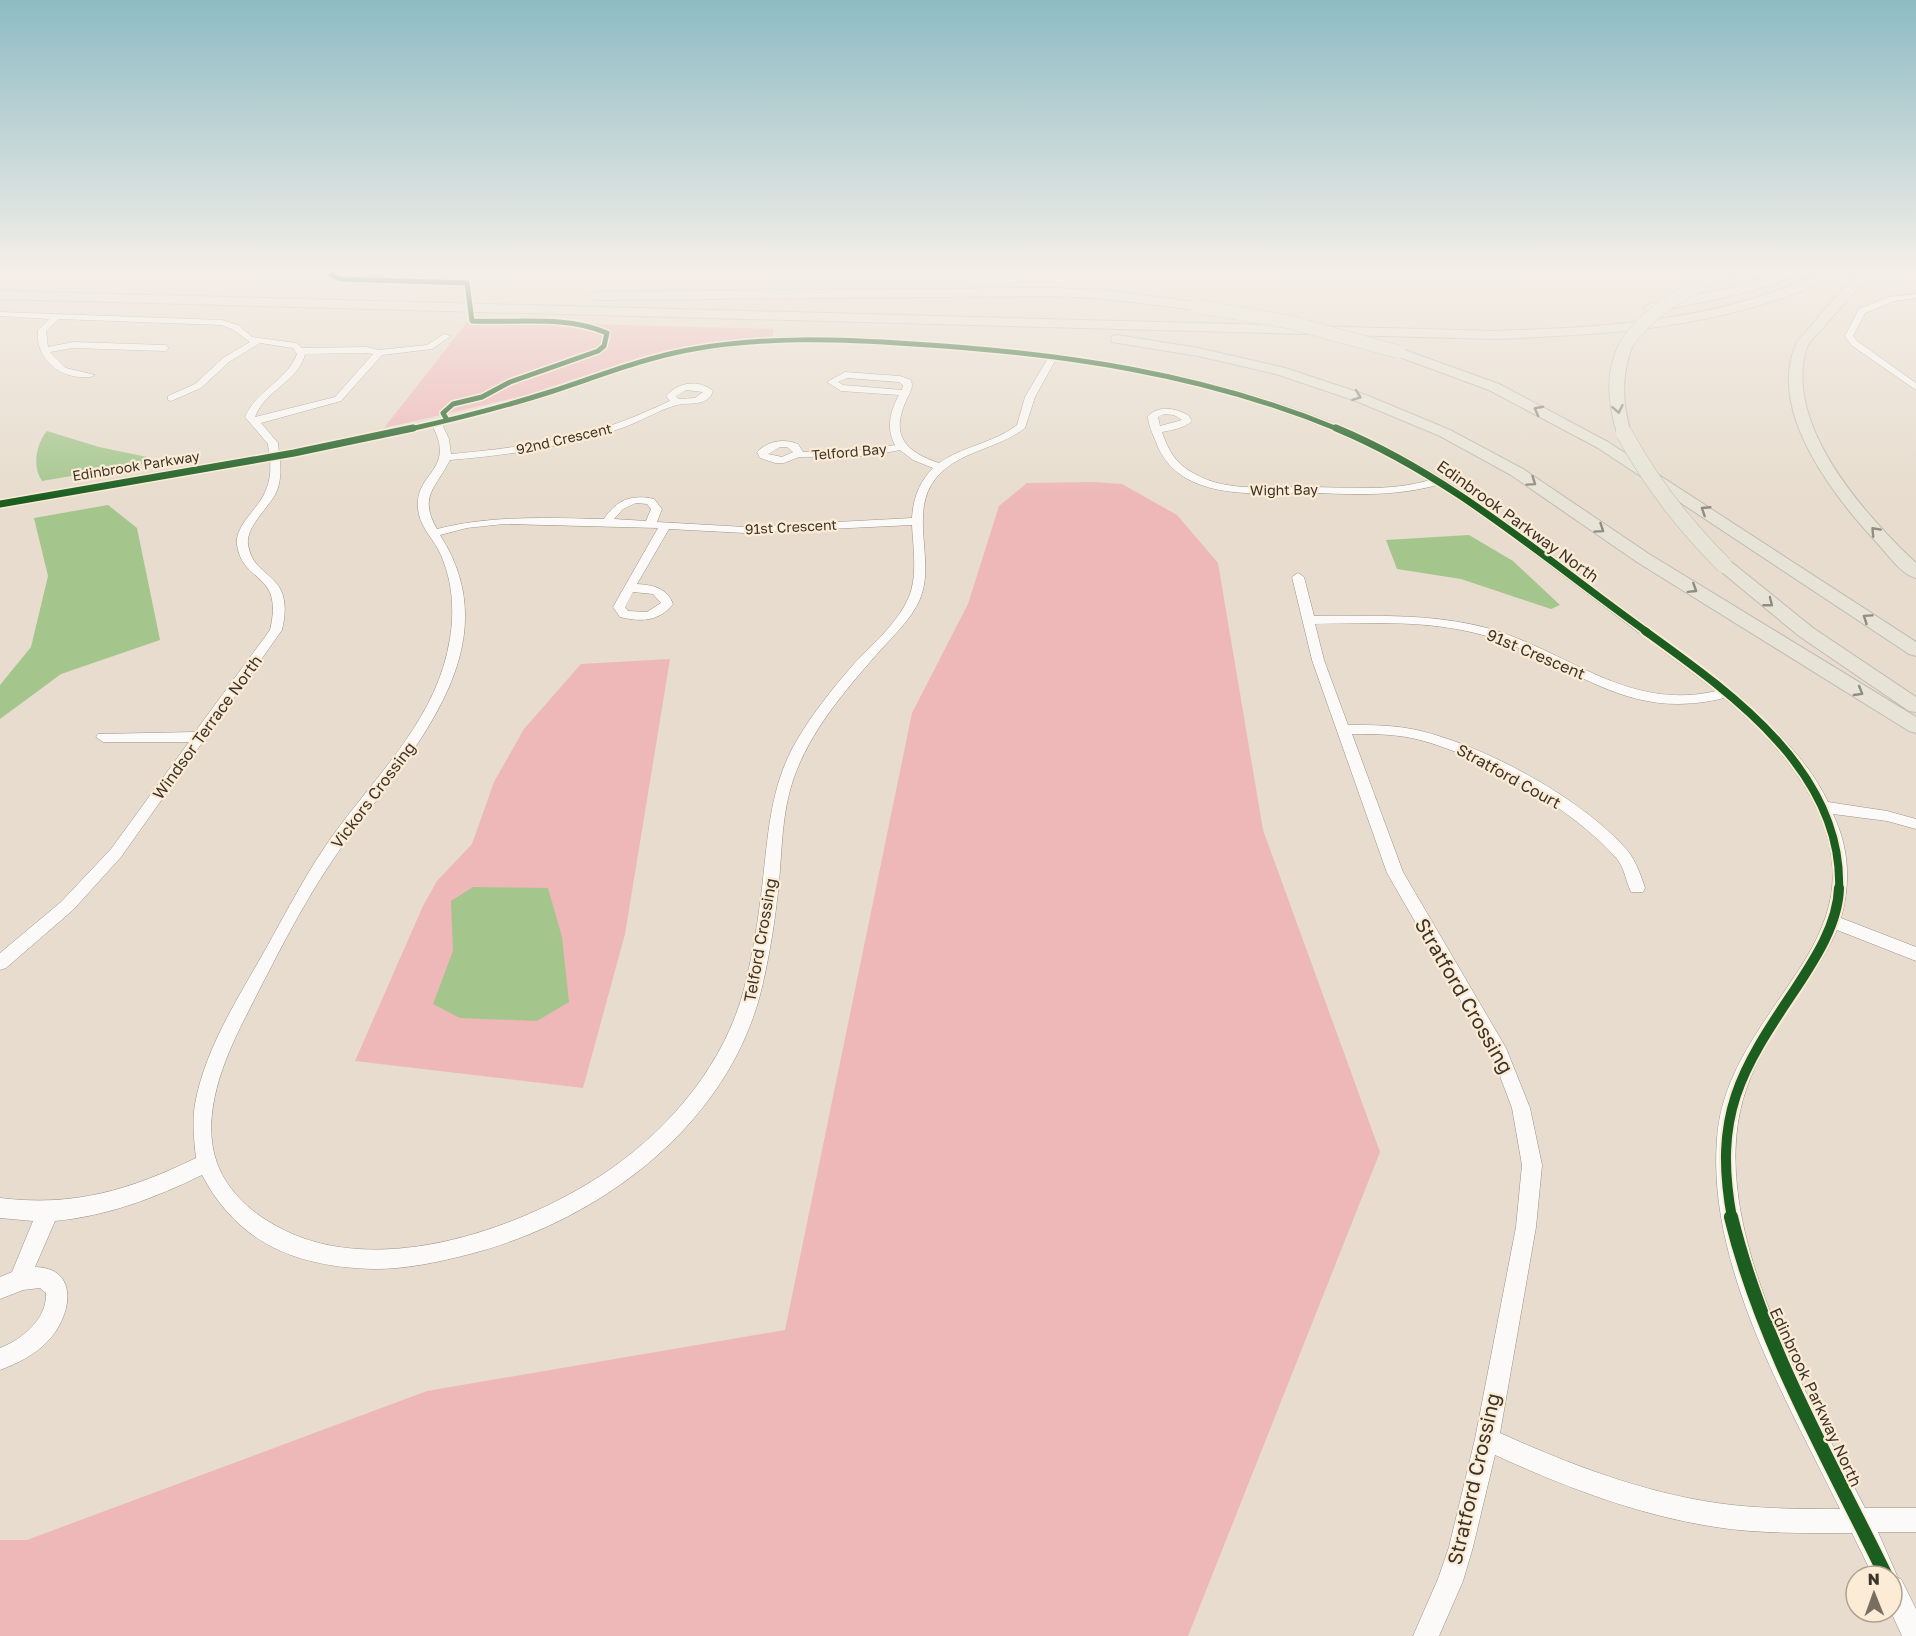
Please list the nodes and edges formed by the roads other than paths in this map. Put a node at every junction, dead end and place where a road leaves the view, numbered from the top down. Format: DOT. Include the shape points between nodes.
graph roads {
  1 [pos="43,346"];
  2 [pos="65,346"];
  3 [pos="114,346"];
  4 [pos="248,346"];
  5 [pos="294,346"];
  6 [pos="430,346"];
  7 [pos="715,346"];
  8 [pos="935,346"];
  9 [pos="1169,346"];
  10 [pos="1378,346"];
  11 [pos="1625,346"];
  12 [pos="1802,346"];
  13 [pos="1859,346"];
  14 [pos="165,348"];
  15 [pos="45,350"];
  16 [pos="301,351"];
  17 [pos="379,353"];
  18 [pos="1054,355"];
  19 [pos="90,375"];
  20 [pos="1916,387"];
  21 [pos="906,393"];
  22 [pos="171,398"];
  23 [pos="676,402"];
  24 [pos="253,422"];
  25 [pos="436,423"];
  26 [pos="1157,430"];
  27 [pos="900,447"];
  28 [pos="798,454"];
  29 [pos="447,456"];
  30 [pos="276,457"];
  31 [pos="940,467"];
  32 [pos="1438,481"];
  33 [pos="0,504"];
  34 [pos="918,521"];
  35 [pos="606,522"];
  36 [pos="650,524"];
  37 [pos="665,526"];
  38 [pos="435,532"];
  39 [pos="1916,573"];
  40 [pos="1298,577"];
  41 [pos="630,588"];
  42 [pos="1307,620"];
  43 [pos="1916,650"];
  44 [pos="1725,693"];
  45 [pos="1916,706"];
  46 [pos="1916,726"];
  47 [pos="1343,729"];
  48 [pos="103,737"];
  49 [pos="199,737"];
  50 [pos="1823,807"];
  51 [pos="1916,824"];
  52 [pos="1637,888"];
  53 [pos="1834,922"];
  54 [pos="1916,954"];
  55 [pos="0,963"];
  56 [pos="207,1163"];
  57 [pos="0,1208"];
  58 [pos="48,1213"];
  59 [pos="20,1279"];
  60 [pos="0,1288"];
  61 [pos="0,1359"];
  62 [pos="1487,1439"];
  63 [pos="1916,1520"];
  64 [pos="1859,1521"];
  65 [pos="1880,1564"];
  66 [pos="1904,1612"];
  67 [pos="1426,1636"];
  68 [pos="1916,1636"];
  1 -- 15 [label="street"];
  2 -- 15 [label="street"];
  3 -- 14 [label="street"];
  4 -- 22 [label="street" via="226,360 198,386"];
  5 -- 16 [label="street"];
  6 -- 17 [label="street"];
  7 -- 25 [label="street, Edinbrook Parkway North" via="644,360 539,395"];
  8 -- 18 [label="street, Edinbrook Parkway North"];
  9 -- 46 [label="highway, one-way" via="1253,364 1335,388 1418,420 1491,457 1643,558"];
  43 -- 10 [label="highway, one-way, bridge" via="1603,445 1494,387"];
  11 -- 45 [label="highway, one-way, bridge" via="1615,385 1624,433 1640,466 1685,526 1724,565 1806,632"];
  39 -- 12 [label="highway, one-way" via="1860,515 1836,483 1809,435 1796,393 1796,366"];
  13 -- 20 [label="street"];
  15 -- 19 [label="street" via="54,363 70,373"];
  16 -- 17 [label="street"];
  16 -- 24 [label="street" via="298,363 255,406 250,417"];
  17 -- 24 [label="street" via="338,399"];
  18 -- 31 [label="street" via="1030,397 1022,426"];
  18 -- 32 [label="street, Edinbrook Parkway North" via="1160,372 1262,399 1357,437"];
  21 -- 21 [label="street" via="841,388 832,382 845,375 900,379 908,382"];
  21 -- 27 [label="street, Telford Bay" via="896,414 895,432"];
  23 -- 29 [label="street, 92nd Crescent" via="618,426 559,442"];
  24 -- 30 [label="street" via="273,443"];
  25 -- 29 [label="street" via="448,446"];
  25 -- 30 [label="street, Edinbrook Parkway North"];
  26 -- 32 [label="street, Wight Bay" via="1164,451 1178,468 1222,487 1260,492 1372,492"];
  27 -- 28 [label="street, Telford Bay" via="869,453"];
  27 -- 31 [label="street, Telford Bay" via="919,460"];
  29 -- 38 [label="street, Vickors Crossing" via="424,496 423,508"];
  30 -- 33 [label="street, Edinbrook Parkway"];
  30 -- 49 [label="street, Windsor Terrace North" via="275,484 242,542 247,557 278,592 280,616 267,644"];
  31 -- 34 [label="street, Telford Crossing" via="921,490"];
  32 -- 44 [label="street, Edinbrook Parkway North"];
  34 -- 37 [label="street, 91st Crescent" via="754,530"];
  34 -- 56 [label="street, Telford Crossing" via="920,578 916,595 907,612 817,719 789,771 775,827 769,904 747,1008 717,1070 659,1142 582,1198 524,1227 472,1245 420,1256 368,1259 321,1255 281,1243 248,1222 224,1196"];
  35 -- 36 [label="street, 91st Crescent"];
  35 -- 36 [label="street" via="617,506 641,499 650,501 657,509"];
  35 -- 38 [label="street, 91st Crescent" via="504,521"];
  36 -- 37 [label="street, 91st Crescent"];
  37 -- 41 [label="street"];
  38 -- 56 [label="street, Vickors Crossing" via="453,570 459,596 454,655 442,689 399,764 325,859 227,1035 206,1103 202,1131"];
  40 -- 42 [label="street, Stratford Crossing"];
  42 -- 44 [label="street, 91st Crescent" via="1420,621 1460,626 1503,638 1629,693 1689,700"];
  42 -- 47 [label="street, Stratford Crossing"];
  44 -- 50 [label="street, Edinbrook Parkway North" via="1784,747"];
  47 -- 52 [label="street, Stratford Court" via="1400,731 1431,738 1462,748 1520,779 1570,810 1611,843 1624,857"];
  47 -- 62 [label="street, Stratford Crossing" via="1395,873 1500,1053 1521,1108 1527,1137 1532,1165 1527,1227"];
  48 -- 49 [label="street"];
  49 -- 55 [label="street, Windsor Terrace North" via="95,878"];
  50 -- 51 [label="street"];
  50 -- 53 [label="street, Edinbrook Parkway North" via="1836,843 1842,877"];
  53 -- 54 [label="street"];
  53 -- 64 [label="street, Edinbrook Parkway North" via="1795,992 1747,1064 1732,1106 1726,1140 1727,1178 1735,1226 1759,1311"];
  56 -- 58 [label="street" via="111,1204"];
  57 -- 58 [label="street"];
  58 -- 59 [label="street"];
  59 -- 60 [label="street"];
  59 -- 61 [label="street" via="44,1279 52,1284 57,1303 50,1321 34,1340"];
  62 -- 64 [label="street" via="1579,1479 1667,1506 1761,1519"];
  62 -- 67 [label="street, Stratford Crossing" via="1461,1547"];
  63 -- 64 [label="street"];
  64 -- 65 [label="street, Edinbrook Parkway North"];
  66 -- 68 [label="street"];
}
